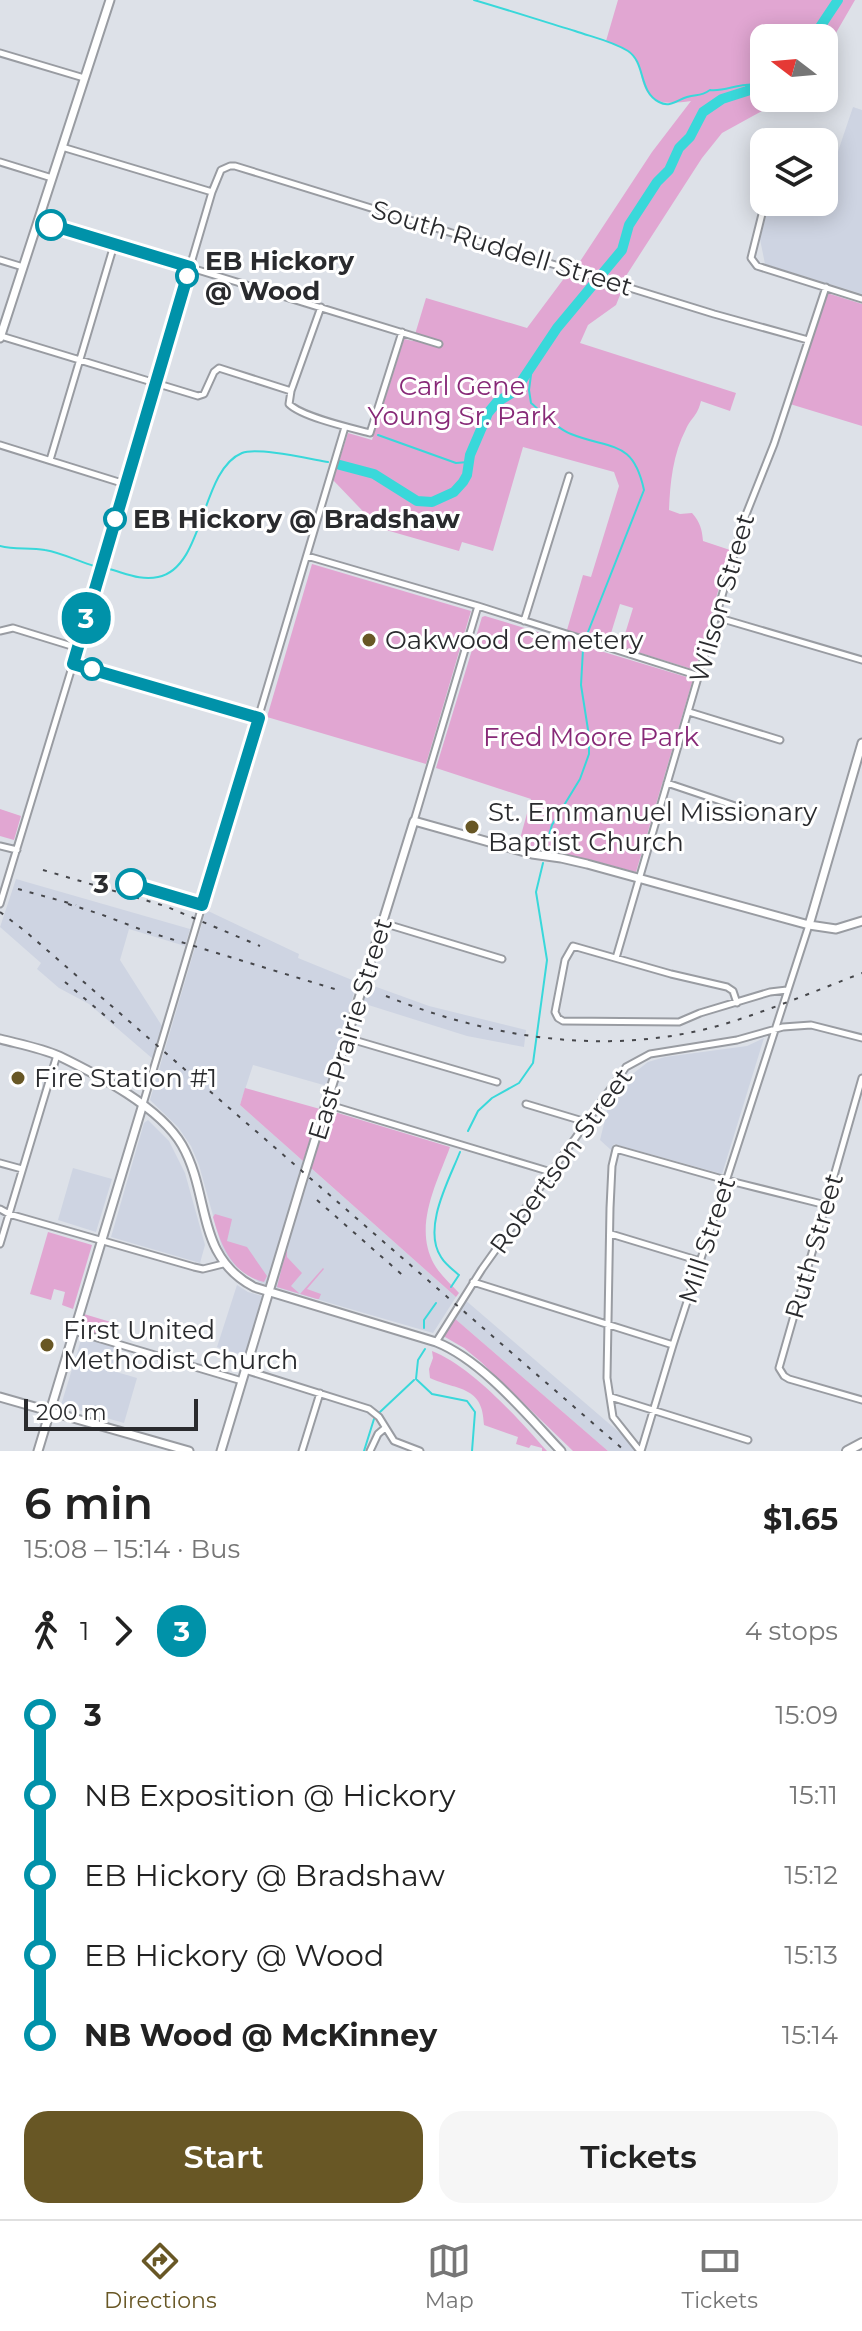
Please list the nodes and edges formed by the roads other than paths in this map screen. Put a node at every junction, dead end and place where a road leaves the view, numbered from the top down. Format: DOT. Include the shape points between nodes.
graph roads {
  1 [pos="110,0"];
  2 [pos="0,53"];
  3 [pos="84,78"];
  4 [pos="62,147"];
  5 [pos="0,162"];
  6 [pos="52,178"];
  7 [pos="212,192"];
  8 [pos="762,216"];
  9 [pos="38,221"];
  10 [pos="114,245"];
  11 [pos="0,260"];
  12 [pos="23,267"];
  13 [pos="190,267"];
  14 [pos="826,287"];
  15 [pos="862,299"];
  16 [pos="321,307"];
  17 [pos="402,332"];
  18 [pos="0,337"];
  19 [pos="808,340"];
  20 [pos="439,344"];
  21 [pos="79,360"];
  22 [pos="155,383"];
  23 [pos="291,391"];
  24 [pos="345,427"];
  25 [pos="0,445"];
  26 [pos="50,460"];
  27 [pos="569,476"];
  28 [pos="125,484"];
  29 [pos="307,556"];
  30 [pos="478,606"];
  31 [pos="716,617"];
  32 [pos="524,621"];
  33 [pos="0,631"];
  34 [pos="78,648"];
  35 [pos="862,660"];
  36 [pos="73,664"];
  37 [pos="699,676"];
  38 [pos="689,712"];
  39 [pos="259,718"];
  40 [pos="780,740"];
  41 [pos="862,743"];
  42 [pos="667,783"];
  43 [pos="762,815"];
  44 [pos="414,821"];
  45 [pos="0,846"];
  46 [pos="17,850"];
  47 [pos="640,878"];
  48 [pos="0,904"];
  49 [pos="862,921"];
  50 [pos="383,923"];
  51 [pos="809,925"];
  52 [pos="616,958"];
  53 [pos="502,959"];
  54 [pos="787,990"];
  55 [pos="737,1003"];
  56 [pos="774,1030"];
  57 [pos="346,1037"];
  58 [pos="862,1038"];
  59 [pos="0,1039"];
  60 [pos="57,1055"];
  61 [pos="862,1078"];
  62 [pos="497,1082"];
  63 [pos="143,1104"];
  64 [pos="326,1104"];
  65 [pos="526,1104"];
  66 [pos="586,1122"];
  67 [pos="0,1163"];
  68 [pos="22,1169"];
  69 [pos="551,1172"];
  70 [pos="726,1180"];
  71 [pos="826,1205"];
  72 [pos="0,1209"];
  73 [pos="9,1214"];
  74 [pos="611,1234"];
  75 [pos="102,1241"];
  76 [pos="0,1244"];
  77 [pos="700,1261"];
  78 [pos="223,1264"];
  79 [pos="473,1282"];
  80 [pos="269,1292"];
  81 [pos="609,1324"];
  82 [pos="74,1331"];
  83 [pos="436,1342"];
  84 [pos="673,1345"];
  85 [pos="245,1370"];
  86 [pos="242,1381"];
  87 [pos="320,1393"];
  88 [pos="0,1397"];
  89 [pos="611,1397"];
  90 [pos="862,1400"];
  91 [pos="653,1410"];
  92 [pos="50,1411"];
  93 [pos="385,1428"];
  94 [pos="748,1440"];
  95 [pos="862,1443"];
  96 [pos="38,1451"];
  97 [pos="189,1451"];
  98 [pos="221,1451"];
  99 [pos="302,1451"];
  100 [pos="370,1451"];
  101 [pos="420,1451"];
  102 [pos="561,1451"];
  103 [pos="641,1451"];
  104 [pos="847,1451"];
  1 -- 3 [label="street"];
  2 -- 3 [label="street"];
  3 -- 4 [label="street"];
  4 -- 6 [label="street"];
  4 -- 7 [label="street"];
  5 -- 6 [label="street"];
  6 -- 9 [label="street"];
  7 -- 13 [label="street"];
  7 -- 19 [label="street, South Ruddell Street" via="221,170 235,166"];
  8 -- 14 [label="street" via="751,258 757,266"];
  9 -- 10 [label="street"];
  9 -- 12 [label="street"];
  10 -- 13 [label="street"];
  10 -- 21 [label="street"];
  11 -- 12 [label="street"];
  12 -- 18 [label="street"];
  13 -- 16 [label="street"];
  13 -- 22 [label="street"];
  14 -- 15 [label="street"];
  14 -- 19 [label="street, Wilson Street"];
  16 -- 17 [label="street"];
  16 -- 23 [label="street"];
  17 -- 20 [label="street"];
  17 -- 24 [label="street" via="370,433"];
  18 -- 21 [label="street"];
  19 -- 31 [label="street, Wilson Street"];
  21 -- 22 [label="street"];
  21 -- 26 [label="street"];
  22 -- 23 [label="street" via="198,396 219,368"];
  22 -- 28 [label="street"];
  23 -- 24 [label="street" via="293,409"];
  24 -- 29 [label="street"];
  25 -- 26 [label="street"];
  26 -- 28 [label="street"];
  27 -- 32 [label="street"];
  28 -- 34 [label="street"];
  29 -- 30 [label="street"];
  29 -- 39 [label="street"];
  30 -- 32 [label="street"];
  30 -- 44 [label="street, East Prairie Street"];
  31 -- 35 [label="street"];
  31 -- 37 [label="street, Wilson Street"];
  32 -- 37 [label="street"];
  33 -- 34 [label="street" via="8,628"];
  34 -- 36 [label="street"];
  36 -- 39 [label="street"];
  36 -- 46 [label="street"];
  37 -- 38 [label="street, Wilson Street"];
  38 -- 40 [label="street"];
  38 -- 42 [label="street, Wilson Street"];
  39 -- 63 [label="street"];
  41 -- 51 [label="street"];
  42 -- 43 [label="street"];
  42 -- 47 [label="street, Wilson Street"];
  44 -- 47 [label="street"];
  44 -- 50 [label="street, East Prairie Street"];
  45 -- 46 [label="street"];
  46 -- 48 [label="street"];
  47 -- 51 [label="street"];
  47 -- 52 [label="street, Wilson Street"];
  49 -- 51 [label="street" via="836,929"];
  50 -- 53 [label="street"];
  50 -- 57 [label="street, East Prairie Street"];
  51 -- 54 [label="street, Mill Street"];
  52 -- 55 [label="street" via="727,987"];
  52 -- 55 [label="street" via="573,946 569,950 558,1018 679,1022"];
  54 -- 55 [label="street"];
  54 -- 56 [label="street, Mill Street"];
  56 -- 58 [label="street, Robertson Street" via="811,1025"];
  56 -- 66 [label="street, Robertson Street" via="637,1059"];
  56 -- 70 [label="street, Mill Street"];
  57 -- 62 [label="street"];
  57 -- 64 [label="street, East Prairie Street"];
  59 -- 60 [label="street"];
  60 -- 63 [label="street"];
  60 -- 68 [label="street"];
  61 -- 71 [label="street, Ruth Street"];
  63 -- 75 [label="street"];
  63 -- 78 [label="street" via="170,1127 190,1159"];
  64 -- 69 [label="street"];
  64 -- 80 [label="street, East Prairie Street"];
  65 -- 66 [label="street"];
  66 -- 69 [label="street, Robertson Street"];
  67 -- 68 [label="street"];
  68 -- 73 [label="street"];
  69 -- 79 [label="street, Robertson Street"];
  70 -- 71 [label="street"];
  70 -- 74 [label="street" via="616,1149"];
  70 -- 77 [label="street, Mill Street"];
  71 -- 90 [label="street, Ruth Street" via="779,1368 789,1379"];
  72 -- 73 [label="street"];
  73 -- 75 [label="street"];
  73 -- 76 [label="street"];
  74 -- 77 [label="street"];
  74 -- 81 [label="street"];
  75 -- 78 [label="street" via="203,1269"];
  75 -- 82 [label="street"];
  77 -- 84 [label="street, Mill Street"];
  78 -- 80 [label="street" via="239,1280"];
  79 -- 81 [label="street"];
  79 -- 83 [label="street, Robertson Street"];
  80 -- 83 [label="street"];
  80 -- 85 [label="street, East Prairie Street"];
  81 -- 84 [label="street"];
  81 -- 89 [label="street"];
  82 -- 86 [label="street"];
  82 -- 92 [label="street"];
  83 -- 102 [label="street" via="474,1364"];
  84 -- 91 [label="street, Mill Street"];
  85 -- 86 [label="street, East Prairie Street"];
  85 -- 87 [label="street"];
  86 -- 98 [label="street, East Prairie Street"];
  87 -- 93 [label="street" via="369,1409"];
  87 -- 99 [label="street"];
  88 -- 92 [label="street"];
  89 -- 91 [label="street"];
  89 -- 103 [label="street" via="617,1422"];
  91 -- 94 [label="street"];
  91 -- 103 [label="street, Mill Street"];
  92 -- 96 [label="street"];
  92 -- 97 [label="street"];
  93 -- 100 [label="street"];
  93 -- 101 [label="street" via="394,1441"];
  95 -- 104 [label="main road"];
}
